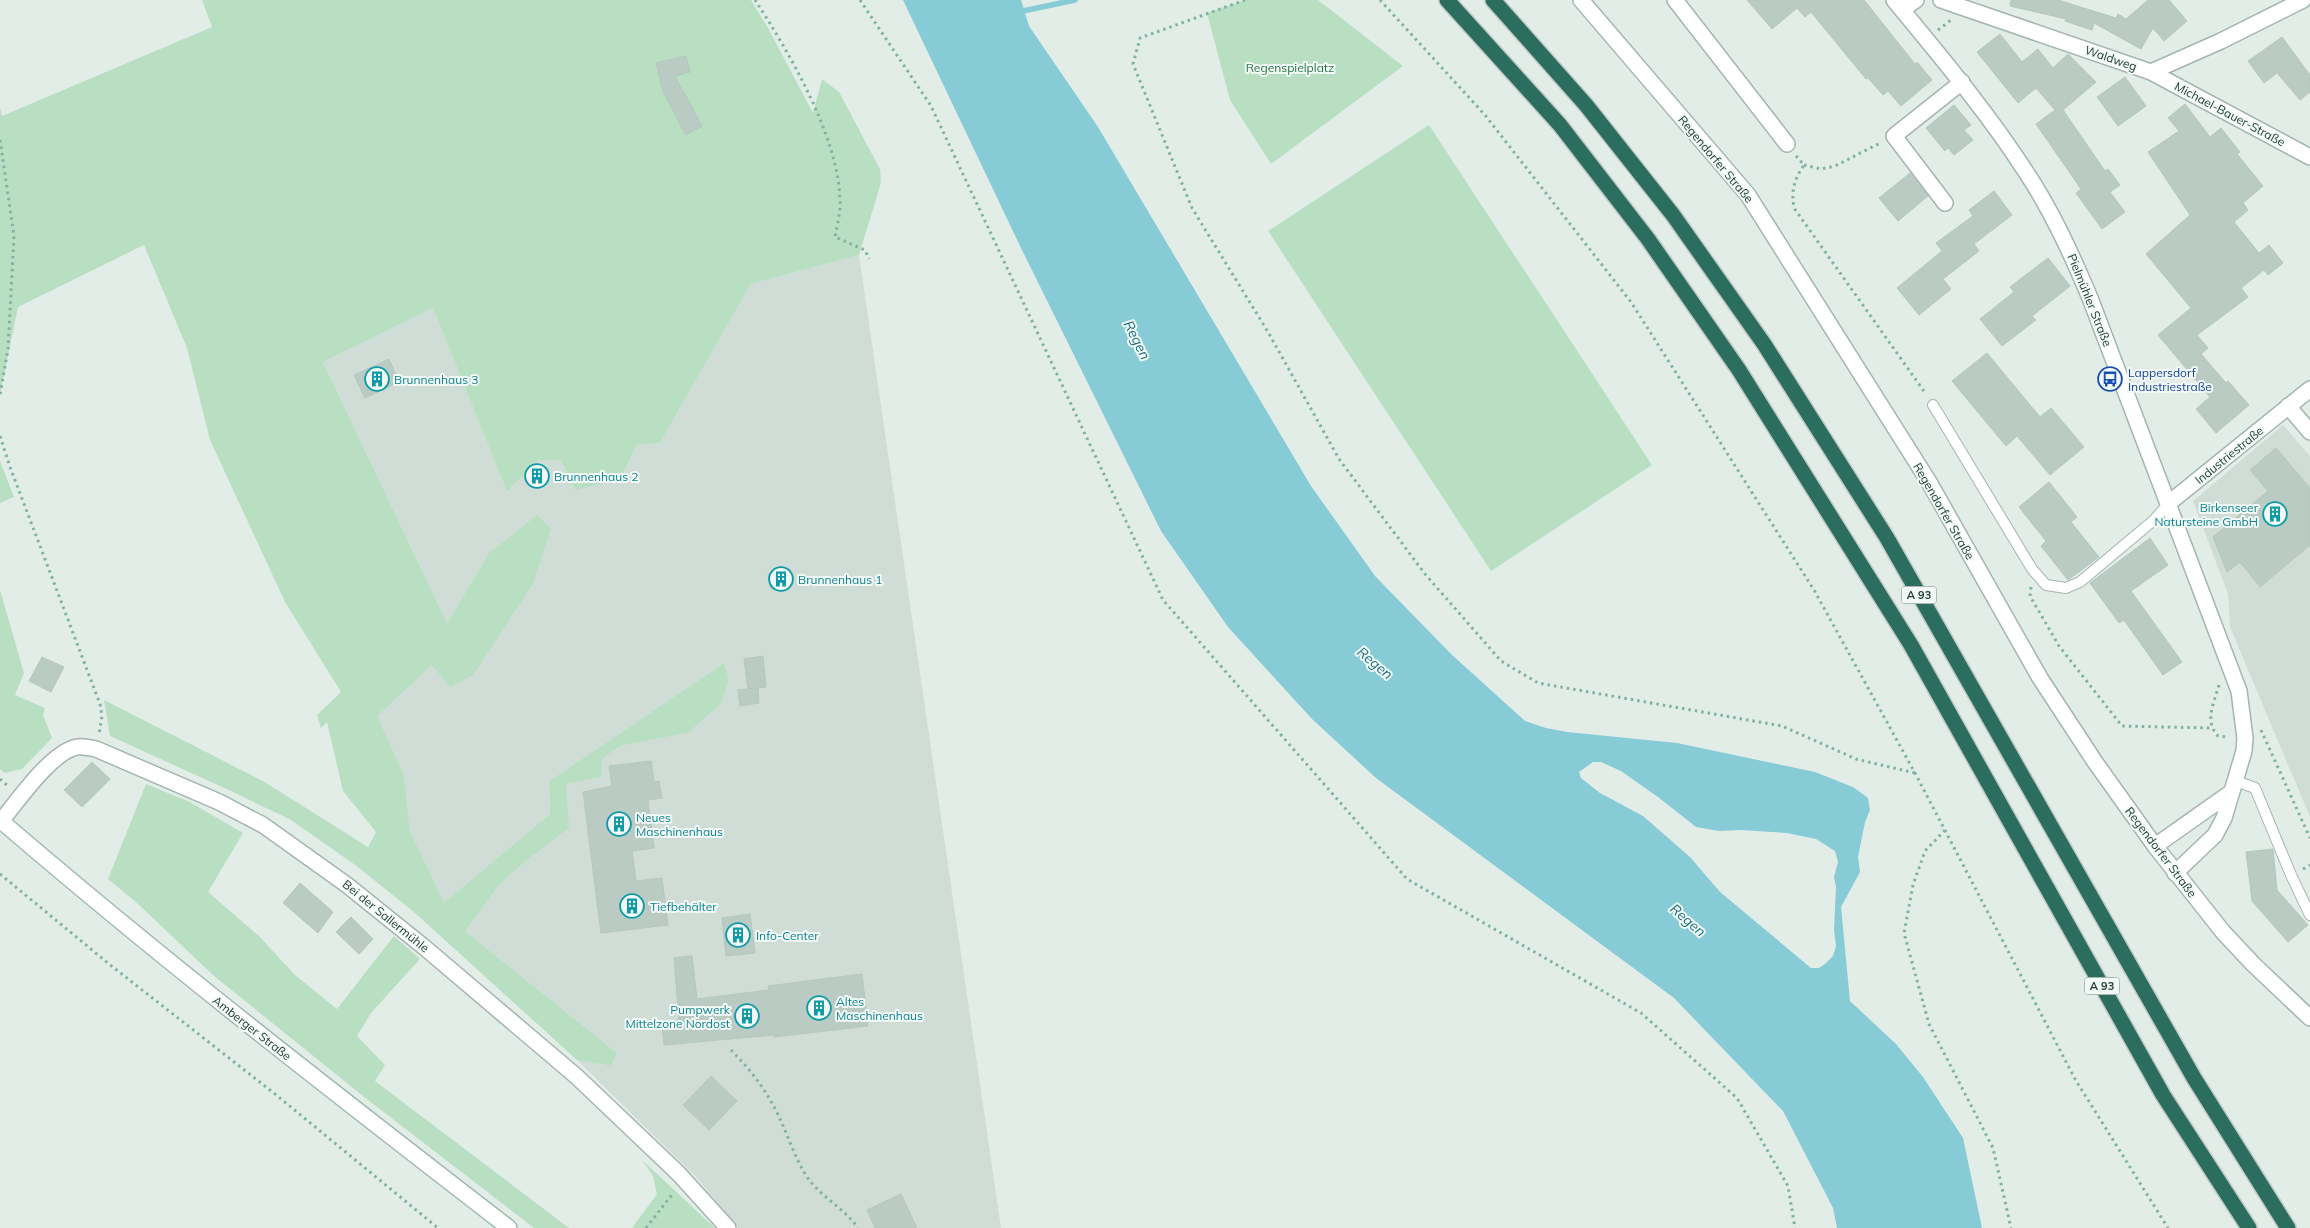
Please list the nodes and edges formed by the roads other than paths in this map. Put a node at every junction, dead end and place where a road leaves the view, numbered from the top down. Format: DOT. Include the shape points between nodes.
graph roads {
  1 [pos="1447,0"];
  2 [pos="1493,0"];
  3 [pos="1581,0"];
  4 [pos="1675,0"];
  5 [pos="1916,0"];
  6 [pos="1941,0"];
  7 [pos="2303,0"];
  8 [pos="1898,5"];
  9 [pos="1969,5"];
  10 [pos="2151,72"];
  11 [pos="1962,82"];
  12 [pos="1787,144"];
  13 [pos="2310,157"];
  14 [pos="1945,203"];
  15 [pos="2310,390"];
  16 [pos="1933,405"];
  17 [pos="2288,406"];
  18 [pos="2310,432"];
  19 [pos="2169,503"];
  20 [pos="2233,787"];
  21 [pos="0,821"];
  22 [pos="2155,846"];
  23 [pos="2175,873"];
  24 [pos="2310,915"];
  25 [pos="2310,1018"];
  26 [pos="509,1228"];
  27 [pos="728,1228"];
  28 [pos="2249,1228"];
  29 [pos="2288,1228"];
  1 -- 28 [label="highway, A 93" via="1560,126 1648,239 1740,370 1911,645 2163,1095"];
  2 -- 29 [label="highway, A 93" via="1586,105 1667,207 1764,344 1887,538 2194,1078"];
  3 -- 22 [label="street, Regendorfer Straße" via="1748,195 1928,482 2040,678"];
  4 -- 12 [label="street"];
  5 -- 8 [label="street"];
  6 -- 9 [label="street, Waldweg"];
  7 -- 10 [label="street, Waldweg"];
  8 -- 11 [label="street, Pielmühler Straße"];
  9 -- 10 [label="street, Waldweg"];
  10 -- 13 [label="street, Michael-Bauer-Straße"];
  11 -- 14 [label="street" via="1894,136"];
  11 -- 19 [label="street, Pielmühler Straße" via="2025,169 2072,255"];
  15 -- 17 [label="street, Industriestraße"];
  16 -- 19 [label="lane" via="2032,569 2046,585 2066,588 2080,582 2154,520"];
  17 -- 18 [label="street"];
  17 -- 19 [label="street, Industriestraße"];
  19 -- 20 [label="street, Pielmühler Straße" via="2240,697 2245,738"];
  20 -- 22 [label="street"];
  20 -- 23 [label="street, Pielmühler Straße" via="2215,835"];
  20 -- 24 [label="lane" via="2255,788"];
  21 -- 26 [label="street, Amberger Straße" via="214,998"];
  21 -- 27 [label="street, Bei der Sallermühle" via="51,762 77,747 96,749 263,825 424,946 576,1076 684,1180"];
  22 -- 23 [label="street, Regendorfer Straße"];
  23 -- 25 [label="street, Regendorfer Straße" via="2223,932"];
}
